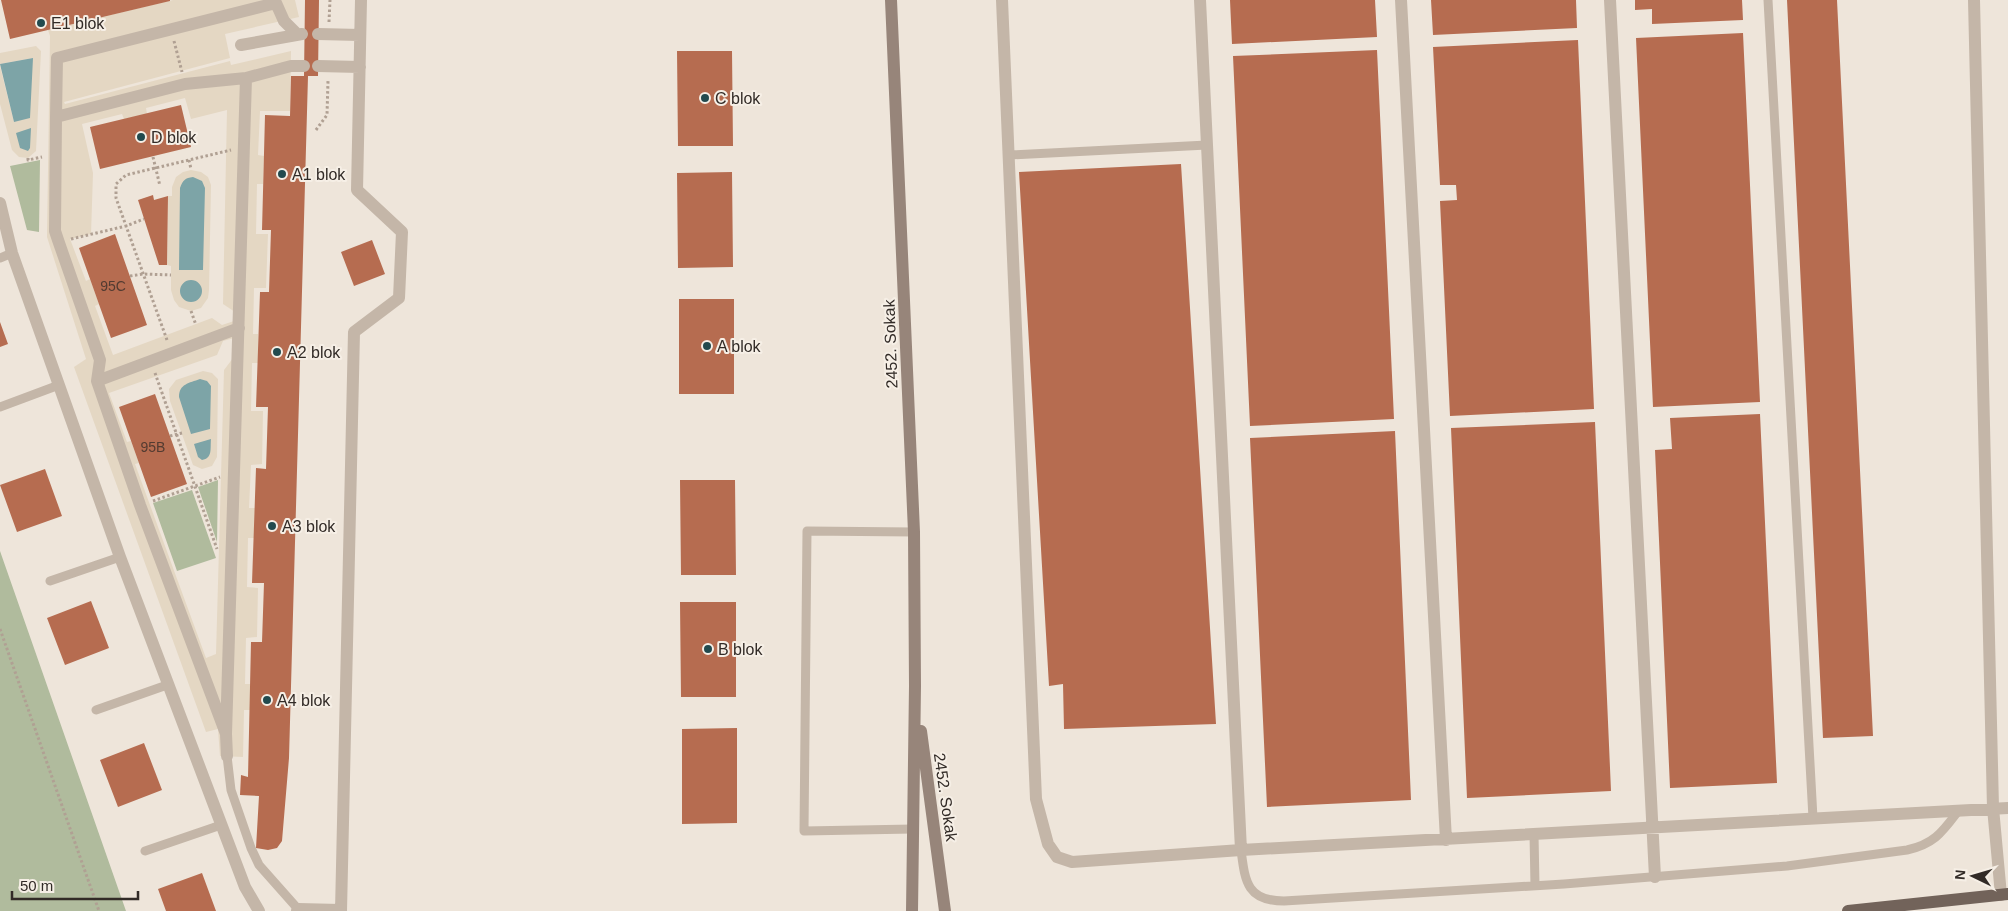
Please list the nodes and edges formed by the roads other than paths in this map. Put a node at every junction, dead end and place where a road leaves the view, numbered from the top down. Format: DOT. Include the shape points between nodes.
graph roads {
  1 [pos="361,0"];
  2 [pos="891,0"];
  3 [pos="1002,0"];
  4 [pos="1200,0"];
  5 [pos="1401,0"];
  6 [pos="1610,0"];
  7 [pos="1768,0"];
  8 [pos="1974,0"];
  9 [pos="318,34"];
  10 [pos="360,35"];
  11 [pos="241,45"];
  12 [pos="304,66"];
  13 [pos="318,66"];
  14 [pos="360,67"];
  15 [pos="246,78"];
  16 [pos="56,117"];
  17 [pos="1207,144"];
  18 [pos="1009,155"];
  19 [pos="0,204"];
  20 [pos="6,256"];
  21 [pos="239,328"];
  22 [pos="97,381"];
  23 [pos="59,385"];
  24 [pos="0,407"];
  25 [pos="914,532"];
  26 [pos="120,557"];
  27 [pos="50,581"];
  28 [pos="167,685"];
  29 [pos="915,686"];
  30 [pos="96,710"];
  31 [pos="226,734"];
  32 [pos="227,756"];
  33 [pos="1993,808"];
  34 [pos="2008,808"];
  35 [pos="1959,810"];
  36 [pos="1813,818"];
  37 [pos="220,825"];
  38 [pos="1652,827"];
  39 [pos="913,829"];
  40 [pos="1534,834"];
  41 [pos="1446,840"];
  42 [pos="1241,850"];
  43 [pos="145,851"];
  44 [pos="1655,877"];
  45 [pos="1534,886"];
  46 [pos="2005,894"];
  47 [pos="298,910"];
  48 [pos="259,911"];
  49 [pos="341,911"];
  50 [pos="912,911"];
  51 [pos="945,911"];
  52 [pos="1848,911"];
  1 -- 10 [label="street"];
  2 -- 25 [label="main road, 2452. Sokak"];
  3 -- 18 [label="street"];
  4 -- 17 [label="street"];
  5 -- 41 [label="street"];
  6 -- 38 [label="street"];
  7 -- 36 [label="lane"];
  8 -- 33 [label="street"];
  9 -- 10 [label="street"];
  10 -- 14 [label="street"];
  11 -- 16 [label="street" via="301,34 284,20 276,3 57,58"];
  12 -- 15 [label="street" via="291,66"];
  13 -- 14 [label="street"];
  14 -- 49 [label="street" via="357,190 402,232 399,298 354,332"];
  15 -- 16 [label="street" via="184,84"];
  15 -- 21 [label="street"];
  16 -- 22 [label="street" via="55,231 100,360"];
  17 -- 18 [label="lane"];
  17 -- 42 [label="street"];
  18 -- 42 [label="street" via="1036,799 1048,844 1057,857 1072,862"];
  19 -- 20 [label="street"];
  20 -- 23 [label="street"];
  21 -- 22 [label="street"];
  21 -- 31 [label="street"];
  22 -- 31 [label="street"];
  23 -- 24 [label="lane"];
  23 -- 26 [label="street"];
  25 -- 29 [label="main road, 2452. Sokak"];
  25 -- 39 [label="lane" via="807,531 804,821 804,831"];
  26 -- 27 [label="lane"];
  26 -- 28 [label="street"];
  28 -- 30 [label="lane"];
  28 -- 37 [label="street"];
  29 -- 39 [label="main road, 2452. Sokak"];
  29 -- 51 [label="main road, 2452. Sokak"];
  31 -- 32 [label="street"];
  32 -- 47 [label="lane" via="231,790 251,848 259,865"];
  33 -- 34 [label="street"];
  33 -- 35 [label="street"];
  33 -- 46 [label="street"];
  35 -- 36 [label="street"];
  35 -- 44 [label="lane" via="1940,835 1917,848 1787,866"];
  36 -- 38 [label="street"];
  37 -- 43 [label="lane"];
  37 -- 48 [label="street" via="244,887"];
  38 -- 40 [label="street"];
  38 -- 44 [label="street"];
  39 -- 50 [label="main road, 2452. Sokak"];
  40 -- 41 [label="street"];
  40 -- 45 [label="lane"];
  41 -- 42 [label="street"];
  42 -- 45 [label="lane" via="1246,881 1257,894 1274,901"];
  44 -- 45 [label="lane"];
  46 -- 52 [label="main road"];
  47 -- 49 [label="street"];
}
